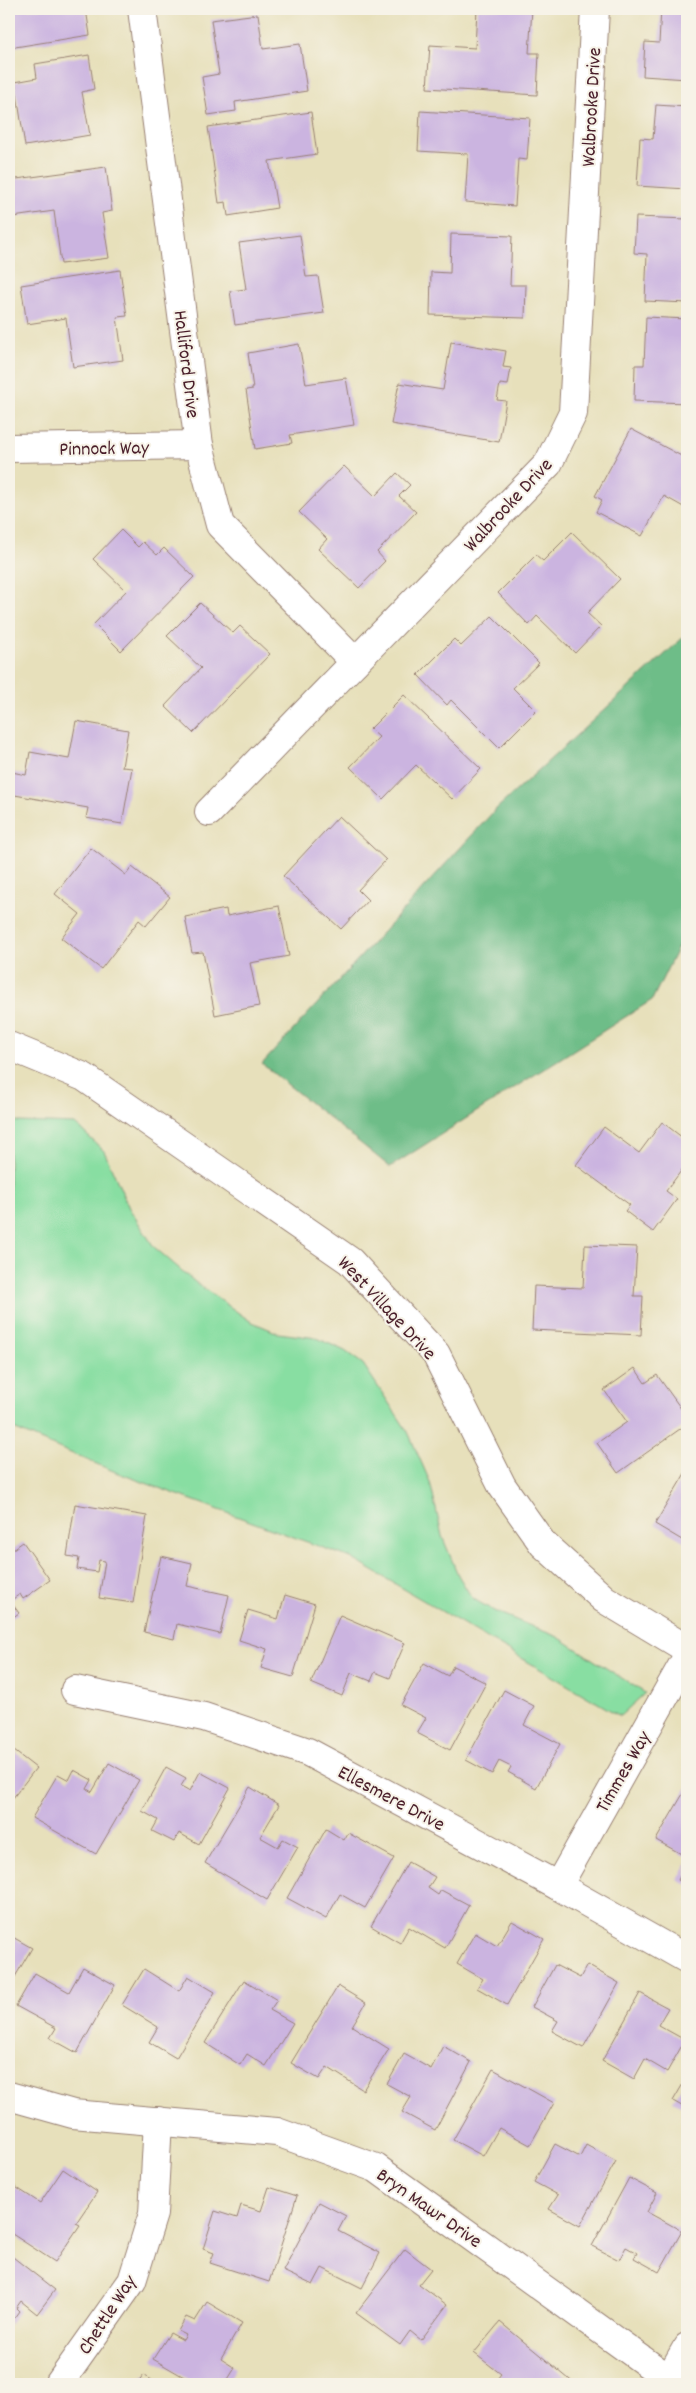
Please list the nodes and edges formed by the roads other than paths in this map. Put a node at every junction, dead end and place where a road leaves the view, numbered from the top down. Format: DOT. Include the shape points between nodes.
graph roads {
  1 [pos="142,9"];
  2 [pos="595,9"];
  3 [pos="199,446"];
  4 [pos="9,448"];
  5 [pos="355,662"];
  6 [pos="209,812"];
  7 [pos="9,1046"];
  8 [pos="687,1649"];
  9 [pos="687,1657"];
  10 [pos="75,1690"];
  11 [pos="558,1886"];
  12 [pos="687,1959"];
  13 [pos="9,2096"];
  14 [pos="158,2121"];
  15 [pos="687,2347"];
  16 [pos="666,2381"];
  17 [pos="59,2384"];
  1 -- 3 [label="street, Halliford Drive"];
  2 -- 5 [label="street, Walbrooke Drive" via="573,413 548,464"];
  3 -- 4 [label="street, Pinnock Way"];
  3 -- 5 [label="street, Halliford Drive" via="220,525"];
  5 -- 6 [label="street, Walbrooke Drive"];
  7 -- 8 [label="street, West Village Drive" via="84,1078 350,1261 436,1354 502,1486 543,1544 604,1599"];
  9 -- 11 [label="street, Timmes Way"];
  10 -- 11 [label="street, Ellesmere Drive" via="204,1716 308,1752"];
  11 -- 12 [label="street, Ellesmere Drive"];
  13 -- 14 [label="street, Bryn Mawr Drive" via="73,2114"];
  14 -- 16 [label="street, Bryn Mawr Drive" via="277,2132 376,2168"];
  14 -- 17 [label="street, Chettle Way" via="153,2214 132,2281"];
  15 -- 16 [label="street"];
}
